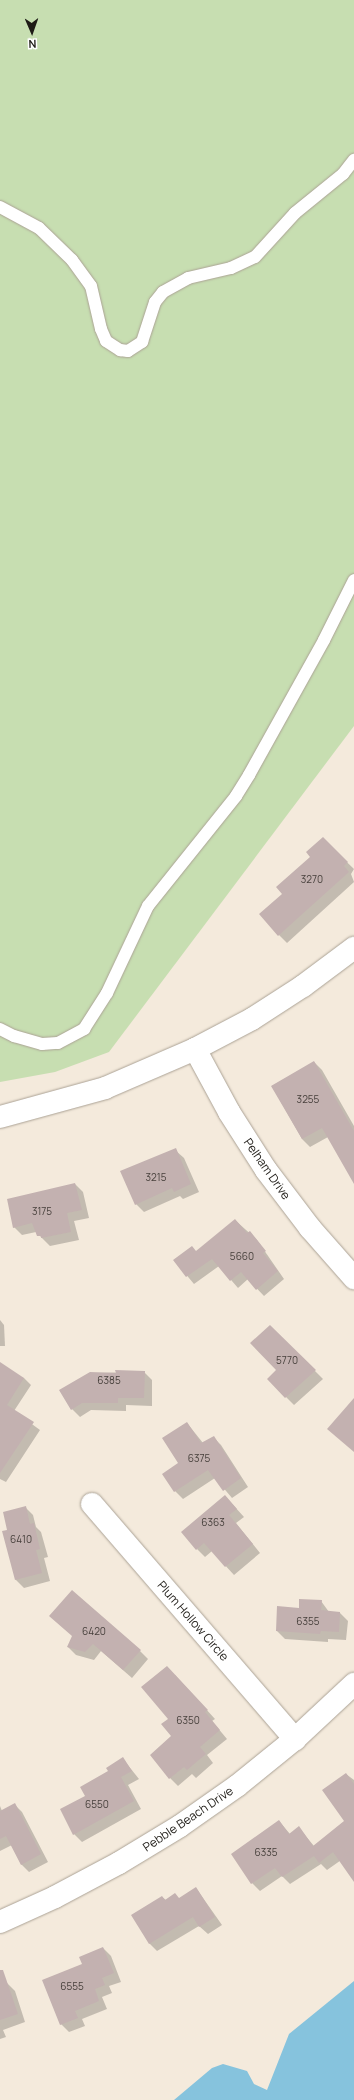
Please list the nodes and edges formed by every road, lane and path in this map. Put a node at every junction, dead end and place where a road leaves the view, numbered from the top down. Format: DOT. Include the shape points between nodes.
graph roads {
  1 [pos="354,160"];
  2 [pos="0,207"];
  3 [pos="354,580"];
  4 [pos="354,948"];
  5 [pos="0,1029"];
  6 [pos="195,1049"];
  7 [pos="0,1117"];
  8 [pos="354,1278"];
  9 [pos="92,1504"];
  10 [pos="354,1684"];
  11 [pos="295,1739"];
  12 [pos="0,1922"];
  1 -- 2 [label="lane" via="343,174 295,213 255,257 231,268 188,278 163,292 155,302 142,342 128,351 120,350 106,341 91,286 77,265 39,228"];
  3 -- 5 [label="lane" via="324,640 236,796 148,906 107,993 84,1029 58,1042 42,1044"];
  4 -- 6 [label="street" via="287,996"];
  6 -- 7 [label="street" via="105,1088"];
  6 -- 8 [label="street, Pelham Drive" via="229,1112 266,1170 310,1228"];
  9 -- 11 [label="street, Plum Hollow Circle"];
  10 -- 11 [label="street, Pebble Beach Drive"];
  11 -- 12 [label="street, Pebble Beach Drive" via="237,1786 166,1834 119,1863 55,1897"];
}
